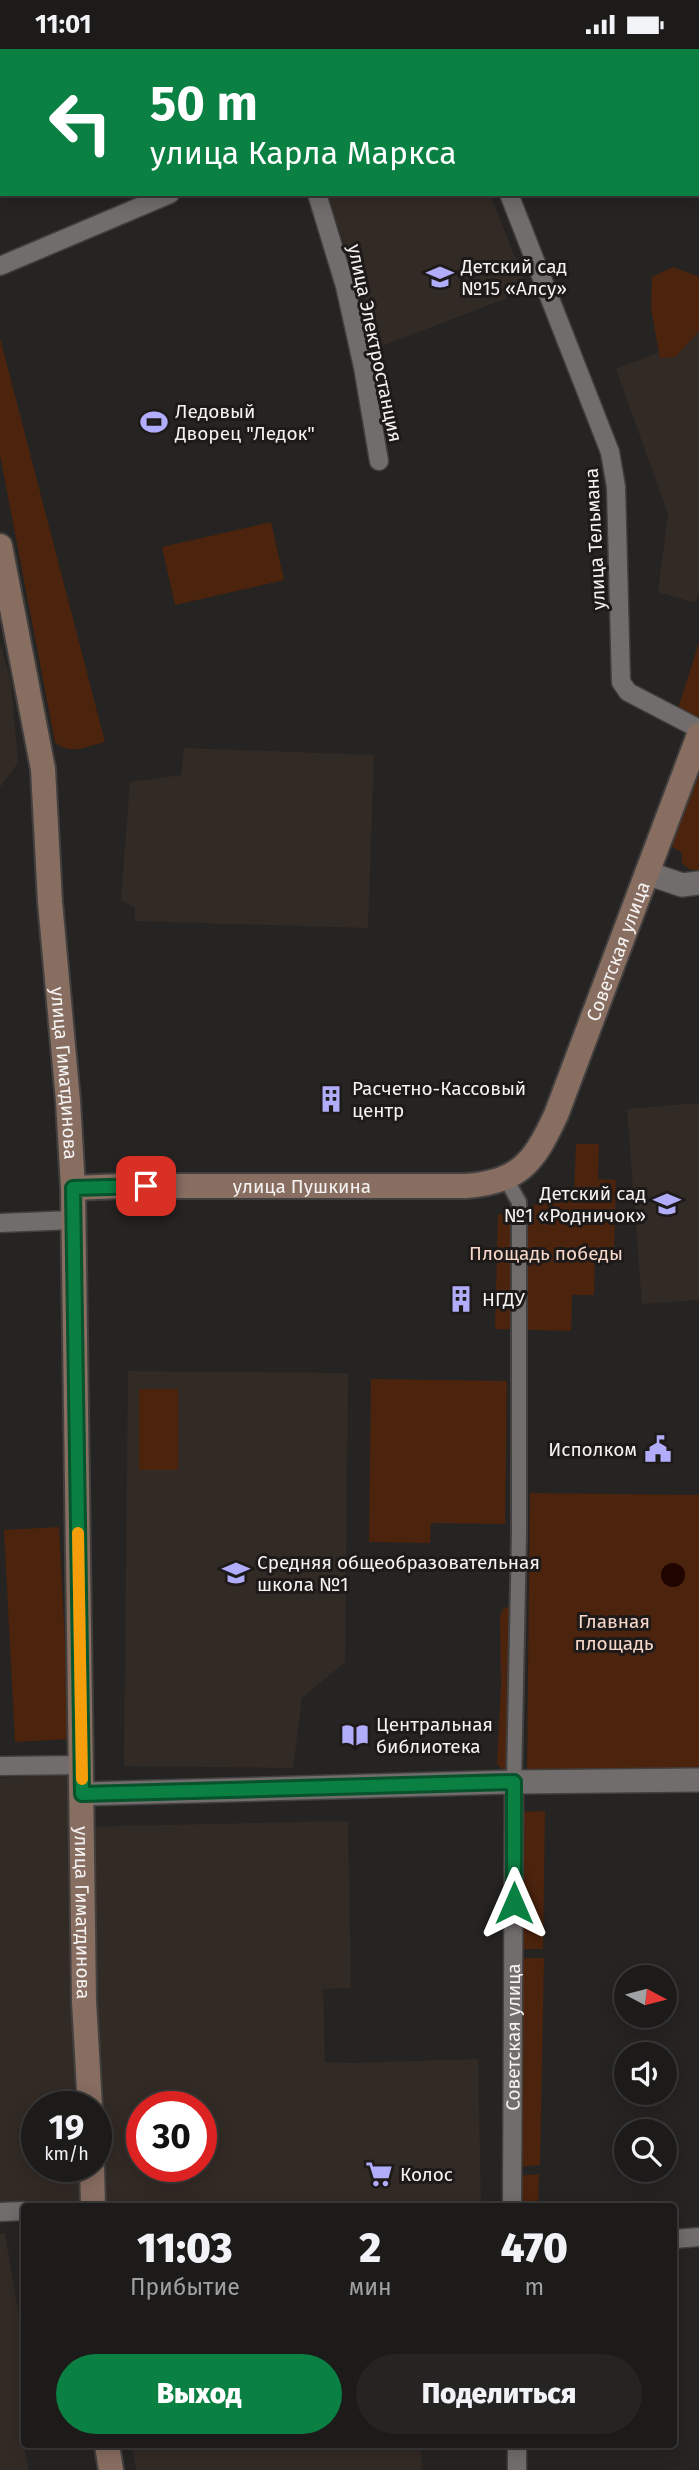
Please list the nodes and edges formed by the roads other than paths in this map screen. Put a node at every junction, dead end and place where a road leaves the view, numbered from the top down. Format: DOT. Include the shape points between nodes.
graph roads {
  1 [pos="165,196"];
  2 [pos="318,196"];
  3 [pos="510,196"];
  4 [pos="0,266"];
  5 [pos="379,461"];
  6 [pos="0,546"];
  7 [pos="699,729"];
  8 [pos="699,735"];
  9 [pos="647,873"];
  10 [pos="699,883"];
  11 [pos="526,1163"];
  12 [pos="506,1179"];
  13 [pos="73,1188"];
  14 [pos="73,1220"];
  15 [pos="0,1223"];
  16 [pos="82,1765"];
  17 [pos="0,1766"];
  18 [pos="699,1780"];
  19 [pos="514,1782"];
  20 [pos="82,1794"];
  21 [pos="89,2091"];
  22 [pos="92,2182"];
  23 [pos="93,2203"];
  24 [pos="512,2203"];
  25 [pos="21,2211"];
  26 [pos="0,2212"];
  27 [pos="699,2237"];
  28 [pos="677,2239"];
  29 [pos="107,2448"];
  30 [pos="517,2448"];
  31 [pos="111,2470"];
  32 [pos="517,2470"];
  1 -- 4 [label="street"];
  2 -- 5 [label="street, улица Электростанция" via="348,299"];
  3 -- 7 [label="street, улица Тельмана" via="610,452 616,487 621,682 628,692"];
  6 -- 13 [label="main road, улица Гиматдинова" via="43,769"];
  8 -- 9 [label="main road, Советская улица"];
  9 -- 10 [label="street" via="682,885"];
  9 -- 11 [label="main road, Советская улица" via="556,1115"];
  11 -- 12 [label="main road, улица Пушкина"];
  12 -- 13 [label="main road, улица Пушкина" via="466,1186"];
  12 -- 19 [label="street" via="519,1202"];
  13 -- 14 [label="main road, улица Гиматдинова"];
  14 -- 15 [label="street"];
  14 -- 16 [label="main road, улица Гиматдинова"];
  16 -- 17 [label="street"];
  16 -- 20 [label="main road, улица Гиматдинова"];
  18 -- 19 [label="street"];
  19 -- 20 [label="street"];
  19 -- 24 [label="street, Советская улица"];
  20 -- 21 [label="main road, улица Гиматдинова"];
  22 -- 23 [label="main road"];
  25 -- 26 [label="street"];
  27 -- 28 [label="street"];
  29 -- 31 [label="main road"];
  30 -- 32 [label="street"];
}
